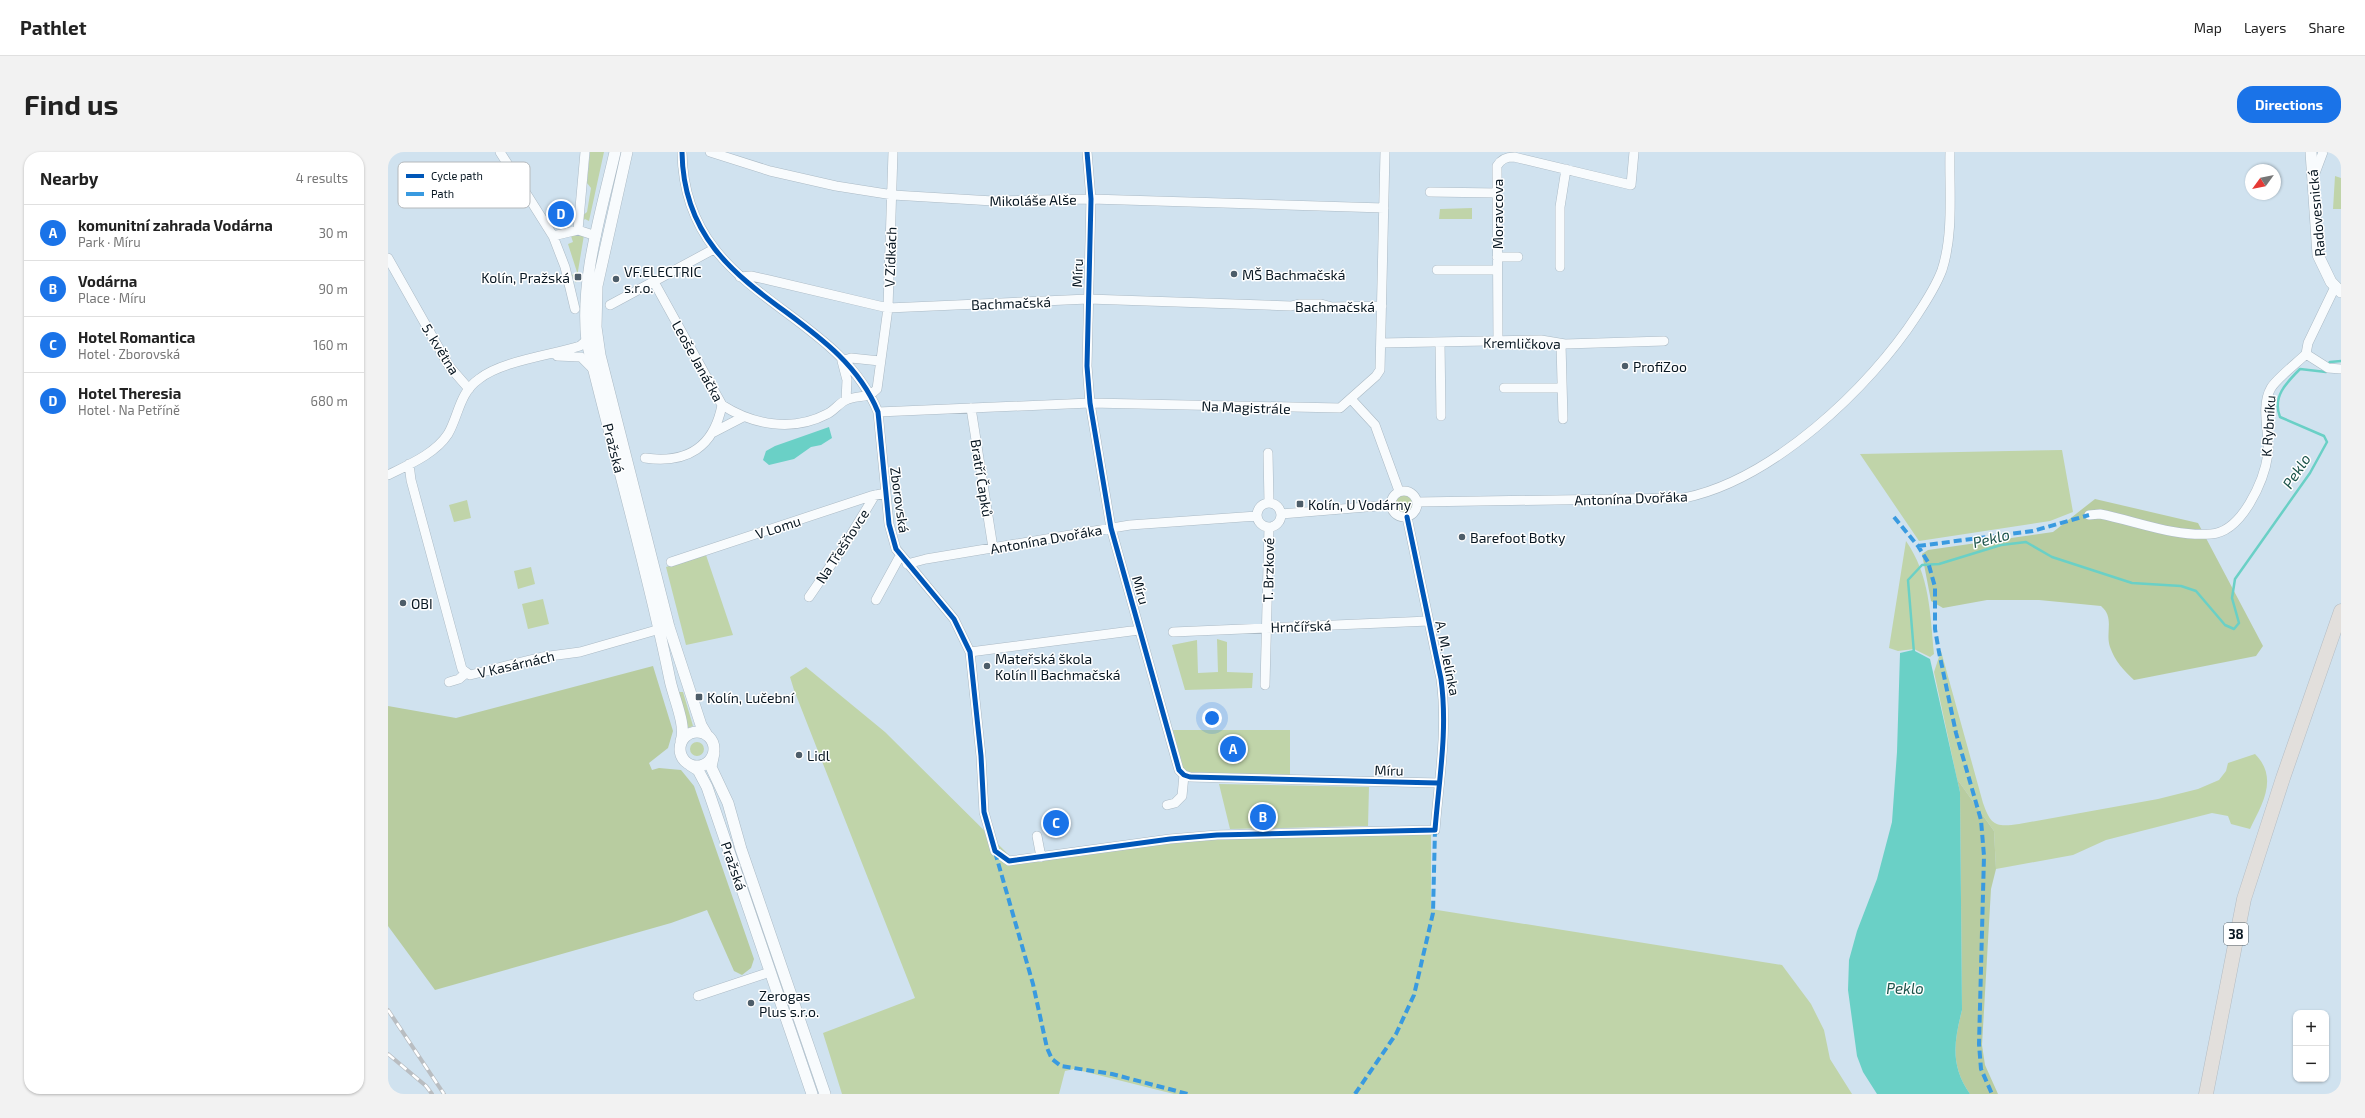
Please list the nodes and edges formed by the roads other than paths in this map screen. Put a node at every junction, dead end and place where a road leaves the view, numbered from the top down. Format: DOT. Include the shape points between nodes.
graph roads {
  1 [pos="500,152"];
  2 [pos="585,152"];
  3 [pos="615,152"];
  4 [pos="627,152"];
  5 [pos="682,152"];
  6 [pos="710,152"];
  7 [pos="893,152"];
  8 [pos="1087,152"];
  9 [pos="1386,152"];
  10 [pos="1634,152"];
  11 [pos="1950,152"];
  12 [pos="2311,152"];
  13 [pos="2323,152"];
  14 [pos="506,162"];
  15 [pos="1566,169"];
  16 [pos="2314,176"];
  17 [pos="1430,192"];
  18 [pos="1497,193"];
  19 [pos="893,195"];
  20 [pos="530,199"];
  21 [pos="1091,199"];
  22 [pos="1384,208"];
  23 [pos="578,230"];
  24 [pos="554,236"];
  25 [pos="596,236"];
  26 [pos="714,249"];
  27 [pos="1497,257"];
  28 [pos="1518,257"];
  29 [pos="388,258"];
  30 [pos="1560,267"];
  31 [pos="1437,270"];
  32 [pos="1497,270"];
  33 [pos="740,277"];
  34 [pos="654,282"];
  35 [pos="2338,289"];
  36 [pos="1088,299"];
  37 [pos="610,304"];
  38 [pos="1382,306"];
  39 [pos="888,308"];
  40 [pos="575,309"];
  41 [pos="596,327"];
  42 [pos="1664,341"];
  43 [pos="587,342"];
  44 [pos="1440,342"];
  45 [pos="1498,342"];
  46 [pos="1381,343"];
  47 [pos="1561,344"];
  48 [pos="2306,354"];
  49 [pos="600,355"];
  50 [pos="540,357"];
  51 [pos="842,361"];
  52 [pos="880,361"];
  53 [pos="594,369"];
  54 [pos="2341,370"];
  55 [pos="1504,388"];
  56 [pos="1562,388"];
  57 [pos="469,389"];
  58 [pos="871,396"];
  59 [pos="1351,399"];
  60 [pos="846,400"];
  61 [pos="1090,403"];
  62 [pos="722,405"];
  63 [pos="970,408"];
  64 [pos="878,412"];
  65 [pos="1441,416"];
  66 [pos="743,417"];
  67 [pos="1563,418"];
  68 [pos="714,432"];
  69 [pos="1268,453"];
  70 [pos="645,458"];
  71 [pos="409,464"];
  72 [pos="388,475"];
  73 [pos="1399,491"];
  74 [pos="886,494"];
  75 [pos="875,495"];
  76 [pos="1417,502"];
  77 [pos="1269,503"];
  78 [pos="1390,505"];
  79 [pos="1281,514"];
  80 [pos="2089,515"];
  81 [pos="1257,516"];
  82 [pos="1407,517"];
  83 [pos="1269,527"];
  84 [pos="1111,528"];
  85 [pos="993,548"];
  86 [pos="900,556"];
  87 [pos="671,562"];
  88 [pos="907,564"];
  89 [pos="809,597"];
  90 [pos="876,600"];
  91 [pos="2339,617"];
  92 [pos="1429,620"];
  93 [pos="1266,628"];
  94 [pos="660,629"];
  95 [pos="1139,630"];
  96 [pos="1173,632"];
  97 [pos="970,652"];
  98 [pos="466,673"];
  99 [pos="449,682"];
  100 [pos="1265,685"];
  101 [pos="707,734"];
  102 [pos="682,741"];
  103 [pos="714,753"];
  104 [pos="690,764"];
  105 [pos="1184,775"];
  106 [pos="1438,783"];
  107 [pos="1167,805"];
  108 [pos="1435,830"];
  109 [pos="1038,836"];
  110 [pos="1041,857"];
  111 [pos="770,972"];
  112 [pos="698,996"];
  113 [pos="812,1094"];
  114 [pos="825,1094"];
  115 [pos="2206,1094"];
  1 -- 14 [label="street"];
  2 -- 23 [label="street"];
  3 -- 25 [label="street, Pražská"];
  4 -- 41 [label="street, Pražská" via="597,286"];
  5 -- 26 [label="street, Zborovská" via="690,203"];
  6 -- 19 [label="street, Mikoláše Alše" via="770,171"];
  7 -- 19 [label="street, V Zídkách"];
  8 -- 21 [label="street, Míru"];
  9 -- 22 [label="street, Na Magistrále"];
  10 -- 15 [label="street, Moravcova" via="1631,186"];
  11 -- 76 [label="street, Antonína Dvořáka" via="1947,246 1942,270 1932,293 1888,354 1845,400 1797,440 1733,481 1684,498"];
  12 -- 16 [label="street, Radovesnická"];
  13 -- 16 [label="street"];
  15 -- 18 [label="street, Moravcova" via="1508,157 1497,166"];
  15 -- 30 [label="street" via="1560,207"];
  16 -- 35 [label="street, Radovesnická" via="2318,255 2326,274"];
  17 -- 18 [label="street"];
  18 -- 27 [label="street, Moravcova"];
  19 -- 21 [label="street, Mikoláše Alše" via="993,202"];
  19 -- 39 [label="street, V Zídkách"];
  20 -- 24 [label="street"];
  21 -- 22 [label="street, Mikoláše Alše"];
  21 -- 36 [label="street, Míru"];
  22 -- 38 [label="street, Na Magistrále"];
  23 -- 24 [label="street"];
  23 -- 25 [label="street"];
  24 -- 40 [label="street" via="565,267"];
  25 -- 43 [label="street, Pražská" via="586,294"];
  26 -- 33 [label="street, Zborovská"];
  26 -- 34 [label="street"];
  27 -- 28 [label="street"];
  27 -- 32 [label="street, Moravcova"];
  29 -- 57 [label="street, 5. května" via="449,366"];
  31 -- 32 [label="street"];
  32 -- 45 [label="street, Moravcova"];
  33 -- 39 [label="street, Bachmačská" via="751,276"];
  33 -- 51 [label="street, Zborovská" via="822,341"];
  34 -- 37 [label="street"];
  34 -- 62 [label="street, Leoše Janáčka"];
  35 -- 48 [label="street, K Rybníku" via="2308,343"];
  36 -- 38 [label="street, Bachmačská" via="1291,306 1321,304 1332,307"];
  36 -- 39 [label="street, Bachmačská"];
  36 -- 61 [label="street, Míru" via="1087,366"];
  38 -- 46 [label="street, Na Magistrále"];
  39 -- 52 [label="street, V Zídkách"];
  41 -- 43 [label="street"];
  41 -- 49 [label="street, Pražská"];
  42 -- 47 [label="street, Kremličkova"];
  43 -- 49 [label="street"];
  43 -- 50 [label="street, 5. května"];
  43 -- 53 [label="street, Pražská"];
  44 -- 45 [label="street, Kremličkova"];
  44 -- 46 [label="street, Kremličkova"];
  44 -- 65 [label="street"];
  45 -- 47 [label="street, Kremličkova" via="1541,340"];
  46 -- 59 [label="street, Na Magistrále" via="1381,365 1378,373"];
  47 -- 56 [label="street"];
  48 -- 54 [label="street" via="2326,367"];
  48 -- 80 [label="street, K Rybníku" via="2271,388 2267,406 2268,455 2254,498 2240,518 2228,528 2212,534 2186,533 2100,514"];
  49 -- 101 [label="street, Pražská" via="669,627 701,725"];
  50 -- 53 [label="street, 5. května" via="577,356 586,360"];
  50 -- 57 [label="street, 5. května" via="494,369"];
  51 -- 52 [label="street" via="851,358"];
  51 -- 58 [label="street, Zborovská"];
  51 -- 60 [label="street" via="847,380"];
  52 -- 58 [label="street, V Zídkách" via="877,390"];
  53 -- 94 [label="street, Pražská"];
  55 -- 56 [label="street"];
  56 -- 67 [label="street"];
  57 -- 71 [label="street" via="460,400 453,423 443,440 427,454"];
  58 -- 60 [label="street, Leoše Janáčka"];
  58 -- 64 [label="street, Zborovská"];
  59 -- 61 [label="street, Na Magistrále" via="1336,409"];
  59 -- 73 [label="street" via="1375,425"];
  60 -- 66 [label="street, Leoše Janáčka" via="827,414 799,423 775,424"];
  61 -- 63 [label="street, Na Magistrále"];
  61 -- 84 [label="street, Míru"];
  62 -- 66 [label="street, Leoše Janáčka"];
  62 -- 68 [label="street"];
  63 -- 64 [label="street, Na Magistrále"];
  63 -- 85 [label="street, Bratří Čapků"];
  64 -- 74 [label="street, Zborovská"];
  66 -- 68 [label="street"];
  68 -- 70 [label="street" via="705,444 692,453 662,460"];
  69 -- 77 [label="street"];
  71 -- 72 [label="street"];
  71 -- 98 [label="street, V Kasárnách" via="411,480 462,668"];
  73 -- 76 [label="street" via="1410,492"];
  73 -- 78 [label="street" via="1392,497"];
  74 -- 75 [label="street, V Lomu"];
  74 -- 86 [label="street, Zborovská" via="889,524"];
  75 -- 87 [label="street, V Lomu"];
  75 -- 89 [label="street, Na Třešňovce"];
  76 -- 82 [label="street" via="1415,511"];
  77 -- 79 [label="street" via="1275,505"];
  77 -- 81 [label="street" via="1260,507"];
  78 -- 79 [label="street"];
  78 -- 82 [label="street" via="1397,515"];
  79 -- 83 [label="street" via="1277,523"];
  81 -- 83 [label="street" via="1260,522"];
  81 -- 84 [label="street, Antonína Dvořáka"];
  82 -- 92 [label="street, A. M. Jelínka"];
  83 -- 93 [label="street, T. Brzkové"];
  84 -- 85 [label="street, Antonína Dvořáka"];
  84 -- 95 [label="street, Míru"];
  85 -- 88 [label="street, Antonína Dvořáka"];
  86 -- 88 [label="street, Zborovská"];
  86 -- 90 [label="street"];
  88 -- 97 [label="street, Zborovská" via="954,619"];
  91 -- 115 [label="main road, 38" via="2244,899"];
  92 -- 93 [label="street, Hrnčířská"];
  92 -- 106 [label="street, A. M. Jelínka" via="1444,702 1444,740"];
  93 -- 96 [label="street, Hrnčířská"];
  93 -- 100 [label="street, T. Brzkové"];
  94 -- 98 [label="street, V Kasárnách" via="580,652 534,658 470,675"];
  94 -- 102 [label="street, Pražská" via="672,691 684,730"];
  95 -- 97 [label="street"];
  95 -- 105 [label="street, Míru" via="1179,770"];
  97 -- 110 [label="street, Zborovská" via="984,812 995,851 1009,862"];
  98 -- 99 [label="street" via="459,679"];
  101 -- 102 [label="street" via="692,732"];
  101 -- 103 [label="street" via="713,742"];
  102 -- 104 [label="street" via="681,755"];
  103 -- 104 [label="street" via="710,761 703,765"];
  103 -- 114 [label="street" via="711,767 728,803 741,849"];
  104 -- 111 [label="street, Pražská" via="698,770 707,787"];
  105 -- 106 [label="street, Míru"];
  105 -- 107 [label="street" via="1182,796 1175,803"];
  106 -- 108 [label="street, A. M. Jelínka"];
  108 -- 110 [label="street, Zborovská" via="1217,834"];
  109 -- 110 [label="street"];
  111 -- 112 [label="street"];
  111 -- 113 [label="street, Pražská"];
}
